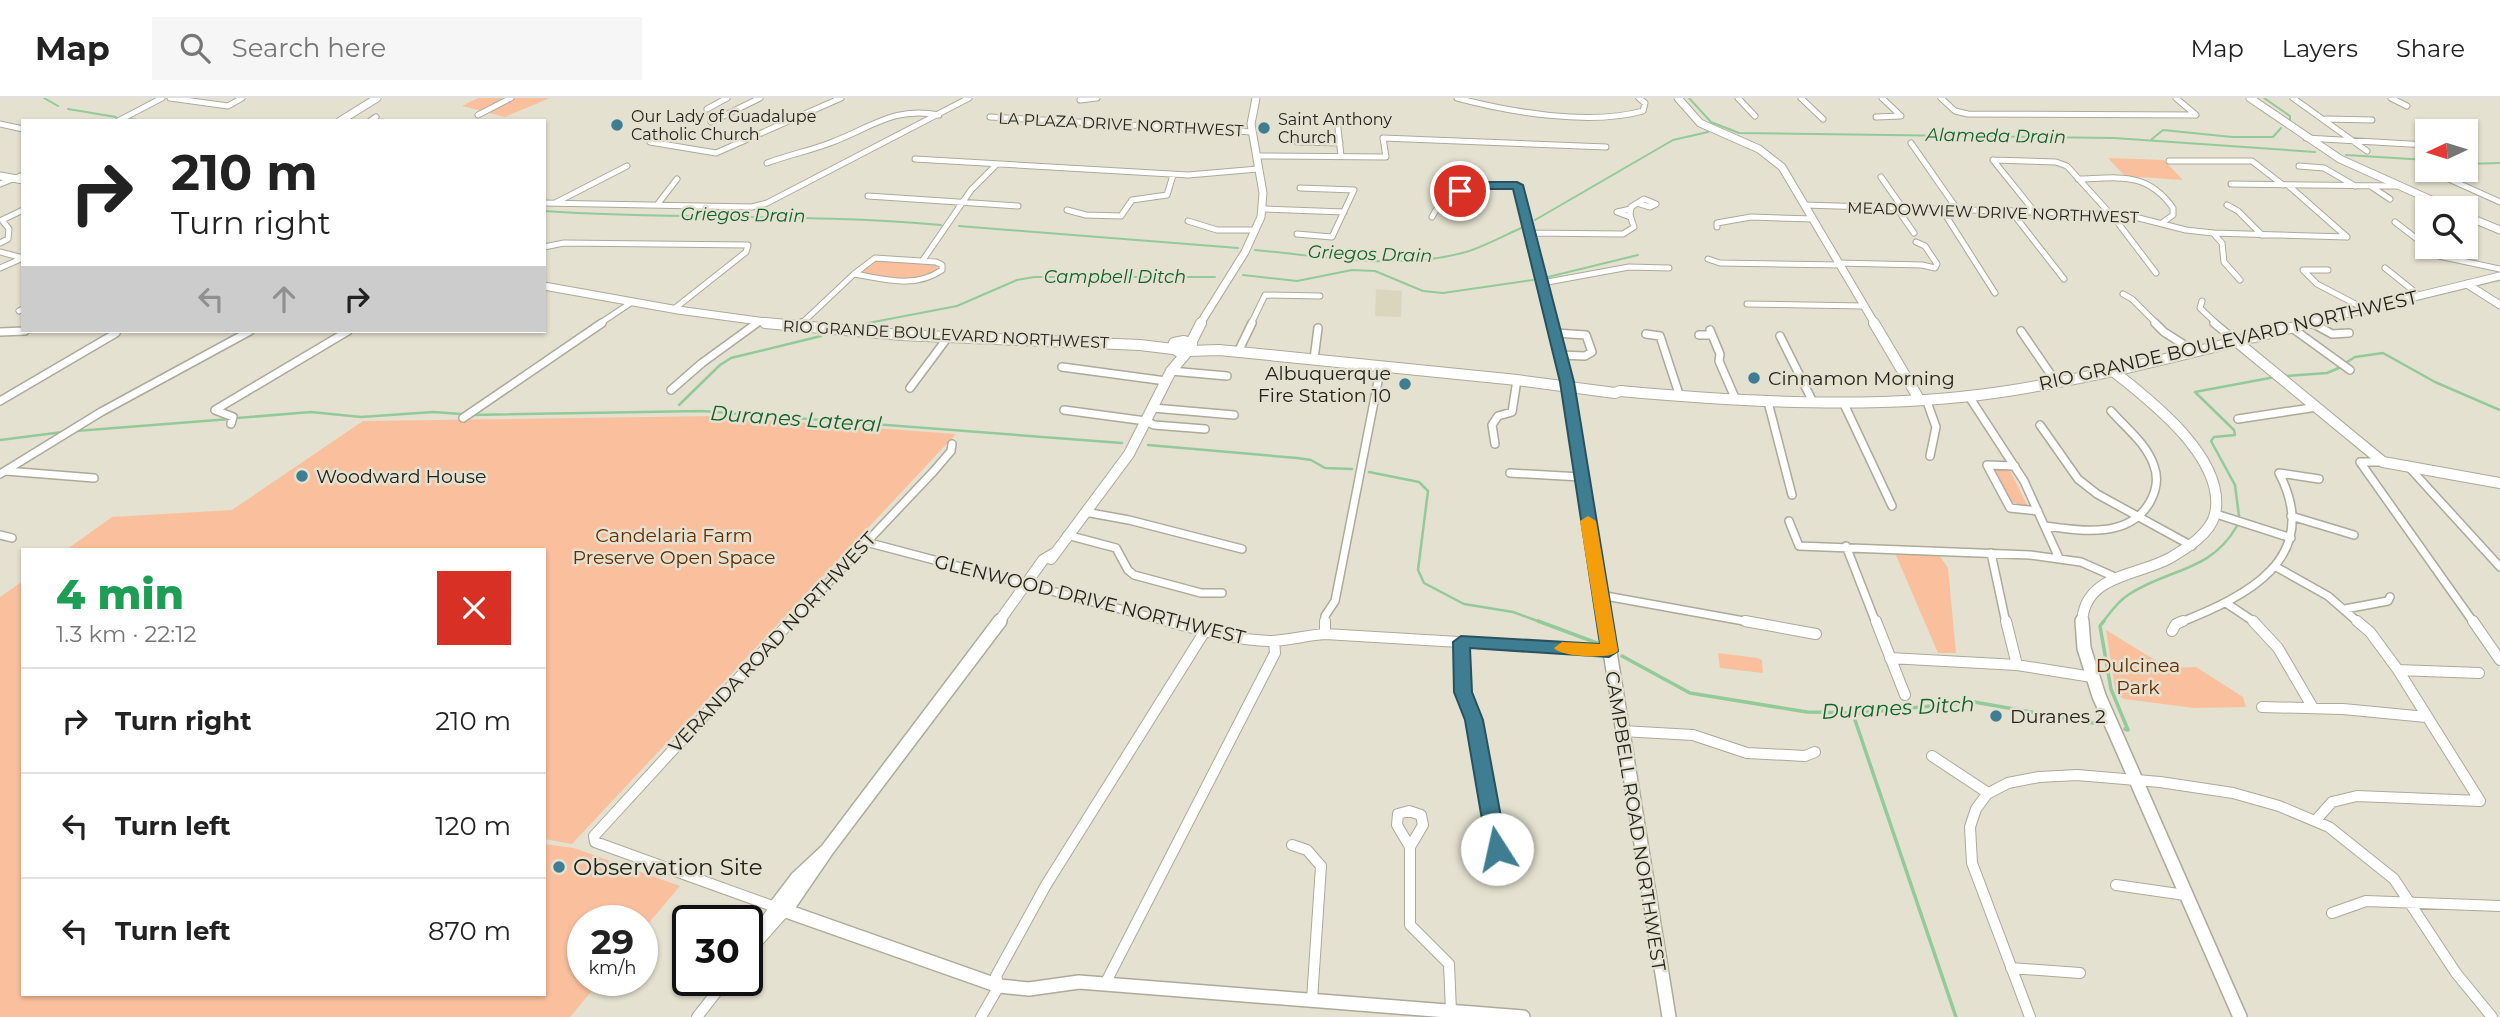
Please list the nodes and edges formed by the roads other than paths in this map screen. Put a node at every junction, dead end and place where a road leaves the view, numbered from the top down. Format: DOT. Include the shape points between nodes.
graph roads {
  1 [pos="162,98"];
  2 [pos="170,98"];
  3 [pos="242,98"];
  4 [pos="377,98"];
  5 [pos="511,98"];
  6 [pos="727,98"];
  7 [pos="760,98"];
  8 [pos="841,98"];
  9 [pos="969,98"];
  10 [pos="1097,98"];
  11 [pos="1256,98"];
  12 [pos="1457,98"];
  13 [pos="1639,98"];
  14 [pos="1678,98"];
  15 [pos="1738,98"];
  16 [pos="1801,98"];
  17 [pos="1882,98"];
  18 [pos="1941,98"];
  19 [pos="2176,98"];
  20 [pos="2250,98"];
  21 [pos="2391,98"];
  22 [pos="2298,99"];
  23 [pos="1080,100"];
  24 [pos="2407,106"];
  25 [pos="706,109"];
  26 [pos="478,115"];
  27 [pos="939,115"];
  28 [pos="1755,116"];
  29 [pos="990,117"];
  30 [pos="1876,117"];
  31 [pos="122,119"];
  32 [pos="343,119"];
  33 [pos="1337,119"];
  34 [pos="2324,119"];
  35 [pos="1823,120"];
  36 [pos="2372,120"];
  37 [pos="711,122"];
  38 [pos="0,124"];
  39 [pos="21,129"];
  40 [pos="1252,132"];
  41 [pos="2304,136"];
  42 [pos="650,142"];
  43 [pos="1297,142"];
  44 [pos="2356,142"];
  45 [pos="1340,143"];
  46 [pos="1912,143"];
  47 [pos="2415,144"];
  48 [pos="1606,147"];
  49 [pos="2367,151"];
  50 [pos="1256,156"];
  51 [pos="1341,156"];
  52 [pos="915,159"];
  53 [pos="2169,161"];
  54 [pos="767,163"];
  55 [pos="996,165"];
  56 [pos="627,166"];
  57 [pos="2299,166"];
  58 [pos="1258,169"];
  59 [pos="1173,175"];
  60 [pos="0,176"];
  61 [pos="1881,177"];
  62 [pos="13,178"];
  63 [pos="21,178"];
  64 [pos="677,178"];
  65 [pos="2078,179"];
  66 [pos="2456,182"];
  67 [pos="0,184"];
  68 [pos="2231,184"];
  69 [pos="2285,185"];
  70 [pos="2356,186"];
  71 [pos="2370,186"];
  72 [pos="2399,186"];
  73 [pos="1300,188"];
  74 [pos="868,196"];
  75 [pos="2422,196"];
  76 [pos="2390,199"];
  77 [pos="963,202"];
  78 [pos="2500,202"];
  79 [pos="546,203"];
  80 [pos="553,204"];
  81 [pos="1640,204"];
  82 [pos="656,205"];
  83 [pos="1804,205"];
  84 [pos="2227,205"];
  85 [pos="1018,206"];
  86 [pos="1899,207"];
  87 [pos="1941,208"];
  88 [pos="1263,209"];
  89 [pos="1631,209"];
  90 [pos="1957,209"];
  91 [pos="1067,210"];
  92 [pos="21,211"];
  93 [pos="2011,211"];
  94 [pos="2034,211"];
  95 [pos="1344,212"];
  96 [pos="2110,214"];
  97 [pos="1432,216"];
  98 [pos="1630,217"];
  99 [pos="1812,219"];
  100 [pos="1,220"];
  101 [pos="1188,221"];
  102 [pos="2478,221"];
  103 [pos="2395,222"];
  104 [pos="2162,223"];
  105 [pos="1717,227"];
  106 [pos="1256,230"];
  107 [pos="2500,230"];
  108 [pos="1529,233"];
  109 [pos="1914,233"];
  110 [pos="2213,233"];
  111 [pos="1297,234"];
  112 [pos="2262,235"];
  113 [pos="1916,242"];
  114 [pos="0,243"];
  115 [pos="546,247"];
  116 [pos="0,252"];
  117 [pos="21,257"];
  118 [pos="21,259"];
  119 [pos="1708,259"];
  120 [pos="923,260"];
  121 [pos="1839,264"];
  122 [pos="0,268"];
  123 [pos="1669,268"];
  124 [pos="2385,268"];
  125 [pos="2500,269"];
  126 [pos="2328,270"];
  127 [pos="2157,273"];
  128 [pos="854,274"];
  129 [pos="2500,276"];
  130 [pos="2064,279"];
  131 [pos="2240,280"];
  132 [pos="1542,283"];
  133 [pos="2467,285"];
  134 [pos="546,286"];
  135 [pos="1995,293"];
  136 [pos="2123,294"];
  137 [pos="1320,296"];
  138 [pos="2420,296"];
  139 [pos="2202,301"];
  140 [pos="632,302"];
  141 [pos="1747,304"];
  142 [pos="2500,305"];
  143 [pos="1863,306"];
  144 [pos="674,309"];
  145 [pos="2365,309"];
  146 [pos="758,322"];
  147 [pos="2312,323"];
  148 [pos="799,326"];
  149 [pos="1318,328"];
  150 [pos="2292,328"];
  151 [pos="1197,329"];
  152 [pos="21,331"];
  153 [pos="2021,331"];
  154 [pos="0,332"];
  155 [pos="115,333"];
  156 [pos="246,333"];
  157 [pos="345,333"];
  158 [pos="1555,333"];
  159 [pos="2349,333"];
  160 [pos="1646,334"];
  161 [pos="1699,335"];
  162 [pos="1780,336"];
  163 [pos="948,337"];
  164 [pos="2236,341"];
  165 [pos="1175,345"];
  166 [pos="1190,347"];
  167 [pos="2194,351"];
  168 [pos="1238,352"];
  169 [pos="1560,355"];
  170 [pos="1314,359"];
  171 [pos="1381,366"];
  172 [pos="1062,367"];
  173 [pos="2350,370"];
  174 [pos="2109,372"];
  175 [pos="1170,374"];
  176 [pos="1227,376"];
  177 [pos="1517,380"];
  178 [pos="2056,382"];
  179 [pos="1567,385"];
  180 [pos="910,388"];
  181 [pos="671,390"];
  182 [pos="1968,395"];
  183 [pos="1680,397"];
  184 [pos="1923,399"];
  185 [pos="1736,400"];
  186 [pos="0,401"];
  187 [pos="1768,402"];
  188 [pos="1813,402"];
  189 [pos="1843,402"];
  190 [pos="2317,407"];
  191 [pos="1153,408"];
  192 [pos="1064,410"];
  193 [pos="2111,411"];
  194 [pos="1234,415"];
  195 [pos="463,418"];
  196 [pos="2238,419"];
  197 [pos="233,420"];
  198 [pos="1146,421"];
  199 [pos="2040,425"];
  200 [pos="1205,429"];
  201 [pos="953,444"];
  202 [pos="1495,444"];
  203 [pos="1930,456"];
  204 [pos="2383,462"];
  205 [pos="2407,465"];
  206 [pos="2015,466"];
  207 [pos="3,473"];
  208 [pos="1510,473"];
  209 [pos="1581,477"];
  210 [pos="94,478"];
  211 [pos="2319,479"];
  212 [pos="2500,483"];
  213 [pos="1792,495"];
  214 [pos="1892,506"];
  215 [pos="2038,511"];
  216 [pos="1085,512"];
  217 [pos="2216,514"];
  218 [pos="2291,516"];
  219 [pos="2138,517"];
  220 [pos="1789,521"];
  221 [pos="2046,526"];
  222 [pos="0,535"];
  223 [pos="1067,535"];
  224 [pos="2354,535"];
  225 [pos="12,538"];
  226 [pos="2291,538"];
  227 [pos="866,542"];
  228 [pos="1846,545"];
  229 [pos="2192,546"];
  230 [pos="1242,549"];
  231 [pos="1991,553"];
  232 [pos="2059,558"];
  233 [pos="2500,567"];
  234 [pos="2278,568"];
  235 [pos="2115,577"];
  236 [pos="1029,585"];
  237 [pos="1222,593"];
  238 [pos="1600,595"];
  239 [pos="2390,597"];
  240 [pos="2226,603"];
  241 [pos="2345,609"];
  242 [pos="1205,631"];
  243 [pos="2172,631"];
  244 [pos="1325,634"];
  245 [pos="1816,634"];
  246 [pos="1274,641"];
  247 [pos="1461,642"];
  248 [pos="1609,651"];
  249 [pos="1890,658"];
  250 [pos="2500,660"];
  251 [pos="2017,664"];
  252 [pos="2398,670"];
  253 [pos="2479,673"];
  254 [pos="2092,677"];
  255 [pos="1905,695"];
  256 [pos="2262,707"];
  257 [pos="2314,708"];
  258 [pos="2426,717"];
  259 [pos="1622,731"];
  260 [pos="1815,752"];
  261 [pos="1932,756"];
  262 [pos="2136,781"];
  263 [pos="1988,793"];
  264 [pos="2316,820"];
  265 [pos="1292,845"];
  266 [pos="1410,847"];
  267 [pos="1497,849"];
  268 [pos="2116,885"];
  269 [pos="2185,895"];
  270 [pos="2414,903"];
  271 [pos="2500,906"];
  272 [pos="780,909"];
  273 [pos="2332,914"];
  274 [pos="763,929"];
  275 [pos="763,932"];
  276 [pos="2011,968"];
  277 [pos="2080,973"];
  278 [pos="1105,984"];
  279 [pos="999,986"];
  280 [pos="713,996"];
  281 [pos="1312,1000"];
  282 [pos="1451,1011"];
  283 [pos="697,1017"];
  284 [pos="981,1017"];
  285 [pos="1523,1017"];
  286 [pos="1669,1017"];
  287 [pos="2030,1017"];
  288 [pos="2240,1017"];
  289 [pos="2492,1017"];
  1 -- 31 [label="street"];
  2 -- 3 [label="street" via="228,106"];
  4 -- 32 [label="street"];
  5 -- 26 [label="street"];
  6 -- 25 [label="street"];
  7 -- 37 [label="street"];
  8 -- 42 [label="street" via="716,153"];
  9 -- 27 [label="street"];
  10 -- 23 [label="street"];
  11 -- 40 [label="street"];
  12 -- 13 [label="street" via="1524,110 1633,115 1646,108"];
  14 -- 83 [label="street" via="1700,123 1772,157"];
  15 -- 28 [label="street"];
  16 -- 35 [label="street"];
  17 -- 30 [label="street" via="1901,116"];
  18 -- 19 [label="street" via="1960,113 2196,115"];
  20 -- 41 [label="street"];
  21 -- 24 [label="street"];
  22 -- 34 [label="street"];
  27 -- 54 [label="street" via="891,113 833,142"];
  27 -- 82 [label="street" via="767,203 740,208"];
  29 -- 40 [label="street, LA PLAZA DRIVE NORTHWEST"];
  33 -- 45 [label="street"];
  34 -- 36 [label="street"];
  34 -- 44 [label="street"];
  38 -- 39 [label="street"];
  40 -- 50 [label="street"];
  41 -- 44 [label="street"];
  41 -- 72 [label="street" via="2340,159"];
  43 -- 45 [label="street"];
  44 -- 47 [label="street"];
  44 -- 49 [label="street"];
  45 -- 51 [label="street"];
  46 -- 90 [label="street"];
  48 -- 51 [label="street" via="1383,138 1385,157"];
  50 -- 51 [label="street"];
  50 -- 58 [label="street"];
  52 -- 55 [label="street"];
  53 -- 69 [label="street" via="2252,161"];
  55 -- 59 [label="street"];
  55 -- 77 [label="street"];
  56 -- 80 [label="street"];
  57 -- 70 [label="street" via="2324,168"];
  58 -- 59 [label="street"];
  58 -- 88 [label="street"];
  59 -- 91 [label="street" via="1167,195 1132,200 1121,216"];
  60 -- 62 [label="street"];
  61 -- 86 [label="street"];
  62 -- 63 [label="street"];
  62 -- 67 [label="street"];
  64 -- 82 [label="street"];
  65 -- 94 [label="street" via="2067,166 2056,162 1993,160"];
  65 -- 96 [label="street"];
  65 -- 104 [label="street" via="2143,179 2153,184 2173,208 2173,215"];
  66 -- 78 [label="street"];
  68 -- 69 [label="street"];
  69 -- 70 [label="street"];
  69 -- 112 [label="street, MEADOWVIEW DRIVE NORTHWEST" via="2347,237"];
  70 -- 71 [label="street"];
  71 -- 72 [label="street"];
  71 -- 76 [label="street"];
  72 -- 75 [label="street"];
  73 -- 95 [label="street" via="1353,190"];
  74 -- 77 [label="street"];
  77 -- 85 [label="street"];
  77 -- 120 [label="street"];
  79 -- 80 [label="street"];
  80 -- 82 [label="street"];
  81 -- 89 [label="street"];
  83 -- 86 [label="street, MEADOWVIEW DRIVE NORTHWEST"];
  83 -- 99 [label="street"];
  84 -- 112 [label="street"];
  86 -- 87 [label="street, MEADOWVIEW DRIVE NORTHWEST"];
  86 -- 109 [label="street"];
  87 -- 90 [label="street, MEADOWVIEW DRIVE NORTHWEST"];
  87 -- 135 [label="street"];
  88 -- 95 [label="street"];
  88 -- 106 [label="street"];
  89 -- 98 [label="street"];
  89 -- 98 [label="street" via="1616,212"];
  90 -- 93 [label="street, MEADOWVIEW DRIVE NORTHWEST"];
  92 -- 100 [label="street"];
  93 -- 94 [label="street, MEADOWVIEW DRIVE NORTHWEST"];
  93 -- 130 [label="street"];
  94 -- 96 [label="street, MEADOWVIEW DRIVE NORTHWEST"];
  95 -- 111 [label="street" via="1332,237"];
  96 -- 104 [label="street, MEADOWVIEW DRIVE NORTHWEST"];
  96 -- 127 [label="street"];
  97 -- 108 [label="street, CAMPBELL ROAD NORTHWEST" via="1443,199 1460,191 1517,185"];
  98 -- 108 [label="street" via="1634,227 1619,235"];
  99 -- 105 [label="street" via="1744,218 1721,221"];
  99 -- 121 [label="street"];
  100 -- 114 [label="street" via="9,229 8,239"];
  101 -- 106 [label="street" via="1217,230"];
  102 -- 107 [label="street"];
  103 -- 125 [label="street" via="2438,256"];
  104 -- 110 [label="street, MEADOWVIEW DRIVE NORTHWEST"];
  106 -- 151 [label="street"];
  108 -- 132 [label="street, CAMPBELL ROAD NORTHWEST"];
  110 -- 112 [label="street, MEADOWVIEW DRIVE NORTHWEST"];
  110 -- 131 [label="street" via="2222,243 2224,262"];
  113 -- 121 [label="street" via="1925,246 1935,268"];
  115 -- 144 [label="street" via="748,245 746,252"];
  116 -- 117 [label="street"];
  118 -- 122 [label="street"];
  119 -- 121 [label="street"];
  120 -- 128 [label="street" via="875,258"];
  120 -- 128 [label="street" via="942,265 942,270 925,281 913,282"];
  121 -- 143 [label="street"];
  123 -- 132 [label="street" via="1629,267"];
  124 -- 138 [label="street"];
  126 -- 145 [label="street" via="2303,270 2317,284"];
  128 -- 148 [label="street"];
  129 -- 133 [label="street, RIO GRANDE BOULEVARD NORTHWEST"];
  132 -- 158 [label="street, CAMPBELL ROAD NORTHWEST"];
  133 -- 138 [label="street, RIO GRANDE BOULEVARD NORTHWEST"];
  133 -- 142 [label="street"];
  134 -- 140 [label="street, RIO GRANDE BOULEVARD NORTHWEST"];
  136 -- 167 [label="street" via="2164,332"];
  137 -- 168 [label="street" via="1265,295"];
  138 -- 145 [label="street, RIO GRANDE BOULEVARD NORTHWEST"];
  139 -- 164 [label="street" via="2203,313"];
  140 -- 144 [label="street, RIO GRANDE BOULEVARD NORTHWEST"];
  140 -- 195 [label="street"];
  141 -- 143 [label="street"];
  143 -- 184 [label="street"];
  144 -- 146 [label="street, RIO GRANDE BOULEVARD NORTHWEST"];
  145 -- 147 [label="street, RIO GRANDE BOULEVARD NORTHWEST"];
  146 -- 148 [label="street, RIO GRANDE BOULEVARD NORTHWEST"];
  146 -- 181 [label="street"];
  147 -- 150 [label="street, RIO GRANDE BOULEVARD NORTHWEST"];
  147 -- 159 [label="street" via="2332,334"];
  148 -- 163 [label="street, RIO GRANDE BOULEVARD NORTHWEST"];
  149 -- 170 [label="street"];
  150 -- 164 [label="street, RIO GRANDE BOULEVARD NORTHWEST"];
  150 -- 173 [label="street"];
  151 -- 165 [label="street"];
  151 -- 166 [label="street"];
  152 -- 154 [label="street"];
  153 -- 178 [label="street"];
  155 -- 186 [label="street"];
  156 -- 207 [label="street" via="101,411"];
  157 -- 197 [label="street" via="215,410"];
  158 -- 169 [label="street, CAMPBELL ROAD NORTHWEST"];
  158 -- 169 [label="street" via="1586,335 1592,352"];
  160 -- 183 [label="street" via="1660,335"];
  161 -- 185 [label="street" via="1711,332"];
  162 -- 188 [label="street"];
  163 -- 165 [label="street, RIO GRANDE BOULEVARD NORTHWEST"];
  163 -- 180 [label="street"];
  164 -- 167 [label="street, RIO GRANDE BOULEVARD NORTHWEST"];
  164 -- 190 [label="street"];
  165 -- 166 [label="street, RIO GRANDE BOULEVARD NORTHWEST"];
  165 -- 175 [label="street"];
  166 -- 168 [label="street, RIO GRANDE BOULEVARD NORTHWEST"];
  166 -- 175 [label="street"];
  167 -- 174 [label="street, RIO GRANDE BOULEVARD NORTHWEST"];
  168 -- 170 [label="street, RIO GRANDE BOULEVARD NORTHWEST"];
  169 -- 179 [label="street, CAMPBELL ROAD NORTHWEST"];
  170 -- 171 [label="street, RIO GRANDE BOULEVARD NORTHWEST"];
  171 -- 177 [label="street, RIO GRANDE BOULEVARD NORTHWEST"];
  171 -- 244 [label="street" via="1335,601 1323,623"];
  172 -- 175 [label="street"];
  174 -- 178 [label="street, RIO GRANDE BOULEVARD NORTHWEST"];
  174 -- 217 [label="street" via="2144,397 2205,459 2217,494"];
  175 -- 176 [label="street"];
  175 -- 191 [label="street"];
  177 -- 179 [label="street, RIO GRANDE BOULEVARD NORTHWEST"];
  177 -- 202 [label="street" via="1513,409 1498,416 1492,425"];
  178 -- 182 [label="street, RIO GRANDE BOULEVARD NORTHWEST"];
  179 -- 183 [label="street, RIO GRANDE BOULEVARD NORTHWEST"];
  179 -- 209 [label="street, CAMPBELL ROAD NORTHWEST"];
  182 -- 184 [label="street, RIO GRANDE BOULEVARD NORTHWEST"];
  182 -- 206 [label="street"];
  183 -- 185 [label="street, RIO GRANDE BOULEVARD NORTHWEST"];
  184 -- 189 [label="street, RIO GRANDE BOULEVARD NORTHWEST"];
  184 -- 203 [label="street" via="1937,426"];
  185 -- 187 [label="street, RIO GRANDE BOULEVARD NORTHWEST"];
  187 -- 188 [label="street, RIO GRANDE BOULEVARD NORTHWEST"];
  187 -- 213 [label="street"];
  188 -- 189 [label="street, RIO GRANDE BOULEVARD NORTHWEST"];
  189 -- 214 [label="street"];
  190 -- 196 [label="street"];
  190 -- 204 [label="street"];
  191 -- 194 [label="street"];
  191 -- 198 [label="street"];
  192 -- 198 [label="street"];
  193 -- 219 [label="street" via="2149,456 2158,477 2150,505"];
  198 -- 200 [label="street"];
  198 -- 216 [label="street" via="1129,454"];
  199 -- 219 [label="street" via="2078,479"];
  201 -- 227 [label="street, VERANDA ROAD NORTHWEST" via="933,472"];
  204 -- 205 [label="street"];
  204 -- 250 [label="street" via="2360,462"];
  205 -- 212 [label="street"];
  205 -- 233 [label="street"];
  206 -- 215 [label="street"];
  206 -- 215 [label="street" via="1987,465 2010,508"];
  207 -- 210 [label="street"];
  208 -- 209 [label="street"];
  209 -- 238 [label="street, CAMPBELL ROAD NORTHWEST"];
  211 -- 218 [label="street" via="2279,473"];
  215 -- 221 [label="street"];
  216 -- 223 [label="street"];
  216 -- 230 [label="street"];
  217 -- 226 [label="street"];
  217 -- 229 [label="street"];
  218 -- 224 [label="street"];
  218 -- 226 [label="street"];
  219 -- 221 [label="street" via="2103,531"];
  219 -- 229 [label="street"];
  220 -- 228 [label="street" via="1800,546"];
  221 -- 232 [label="street"];
  222 -- 225 [label="street"];
  223 -- 236 [label="street"];
  223 -- 237 [label="street" via="1116,548 1134,575 1201,593"];
  226 -- 234 [label="street"];
  227 -- 236 [label="street, GLENWOOD DRIVE NORTHWEST"];
  227 -- 272 [label="street, VERANDA ROAD NORTHWEST" via="594,836 595,842"];
  228 -- 231 [label="street"];
  228 -- 249 [label="street"];
  229 -- 235 [label="street"];
  231 -- 232 [label="street"];
  231 -- 251 [label="street" via="2000,576 2009,644"];
  232 -- 235 [label="street"];
  234 -- 240 [label="street" via="2253,590"];
  234 -- 241 [label="street"];
  235 -- 254 [label="street" via="2086,604 2082,635"];
  236 -- 242 [label="street, GLENWOOD DRIVE NORTHWEST"];
  236 -- 272 [label="street"];
  238 -- 245 [label="street"];
  238 -- 248 [label="street, CAMPBELL ROAD NORTHWEST"];
  239 -- 241 [label="street"];
  240 -- 243 [label="street" via="2176,624"];
  240 -- 257 [label="street" via="2279,646"];
  241 -- 252 [label="street" via="2370,632"];
  242 -- 246 [label="street, GLENWOOD DRIVE NORTHWEST" via="1234,639"];
  242 -- 279 [label="street" via="1046,885 996,976"];
  244 -- 246 [label="street, GLENWOOD DRIVE NORTHWEST"];
  244 -- 247 [label="street, GLENWOOD DRIVE NORTHWEST"];
  246 -- 278 [label="street" via="1275,653"];
  247 -- 248 [label="street, GLENWOOD DRIVE NORTHWEST"];
  247 -- 267 [label="street" via="1463,692 1474,720"];
  248 -- 259 [label="street, CAMPBELL ROAD NORTHWEST"];
  249 -- 251 [label="street"];
  249 -- 255 [label="street"];
  251 -- 254 [label="street"];
  252 -- 253 [label="street"];
  252 -- 258 [label="street"];
  254 -- 262 [label="street"];
  256 -- 257 [label="street"];
  257 -- 258 [label="street"];
  258 -- 264 [label="street" via="2480,801 2337,798 2322,808"];
  259 -- 260 [label="street" via="1693,735 1747,753 1805,756"];
  259 -- 286 [label="street, CAMPBELL ROAD NORTHWEST"];
  261 -- 263 [label="street"];
  262 -- 263 [label="street" via="2059,774 2012,781"];
  262 -- 264 [label="street" via="2260,800"];
  262 -- 269 [label="street"];
  263 -- 276 [label="street" via="1971,822 1968,842"];
  264 -- 270 [label="street" via="2378,863"];
  265 -- 281 [label="street" via="1307,850 1321,866"];
  266 -- 282 [label="street" via="1410,925 1449,964"];
  268 -- 269 [label="street"];
  269 -- 288 [label="street"];
  270 -- 271 [label="street"];
  270 -- 273 [label="street" via="2367,901"];
  270 -- 289 [label="street" via="2437,945"];
  272 -- 274 [label="street"];
  272 -- 275 [label="street"];
  272 -- 279 [label="street"];
  276 -- 277 [label="street"];
  276 -- 287 [label="street"];
  278 -- 279 [label="street" via="1079,982 1038,990"];
  278 -- 281 [label="street"];
  279 -- 284 [label="street"];
  280 -- 283 [label="street"];
  281 -- 282 [label="street"];
  282 -- 285 [label="street"];
}
